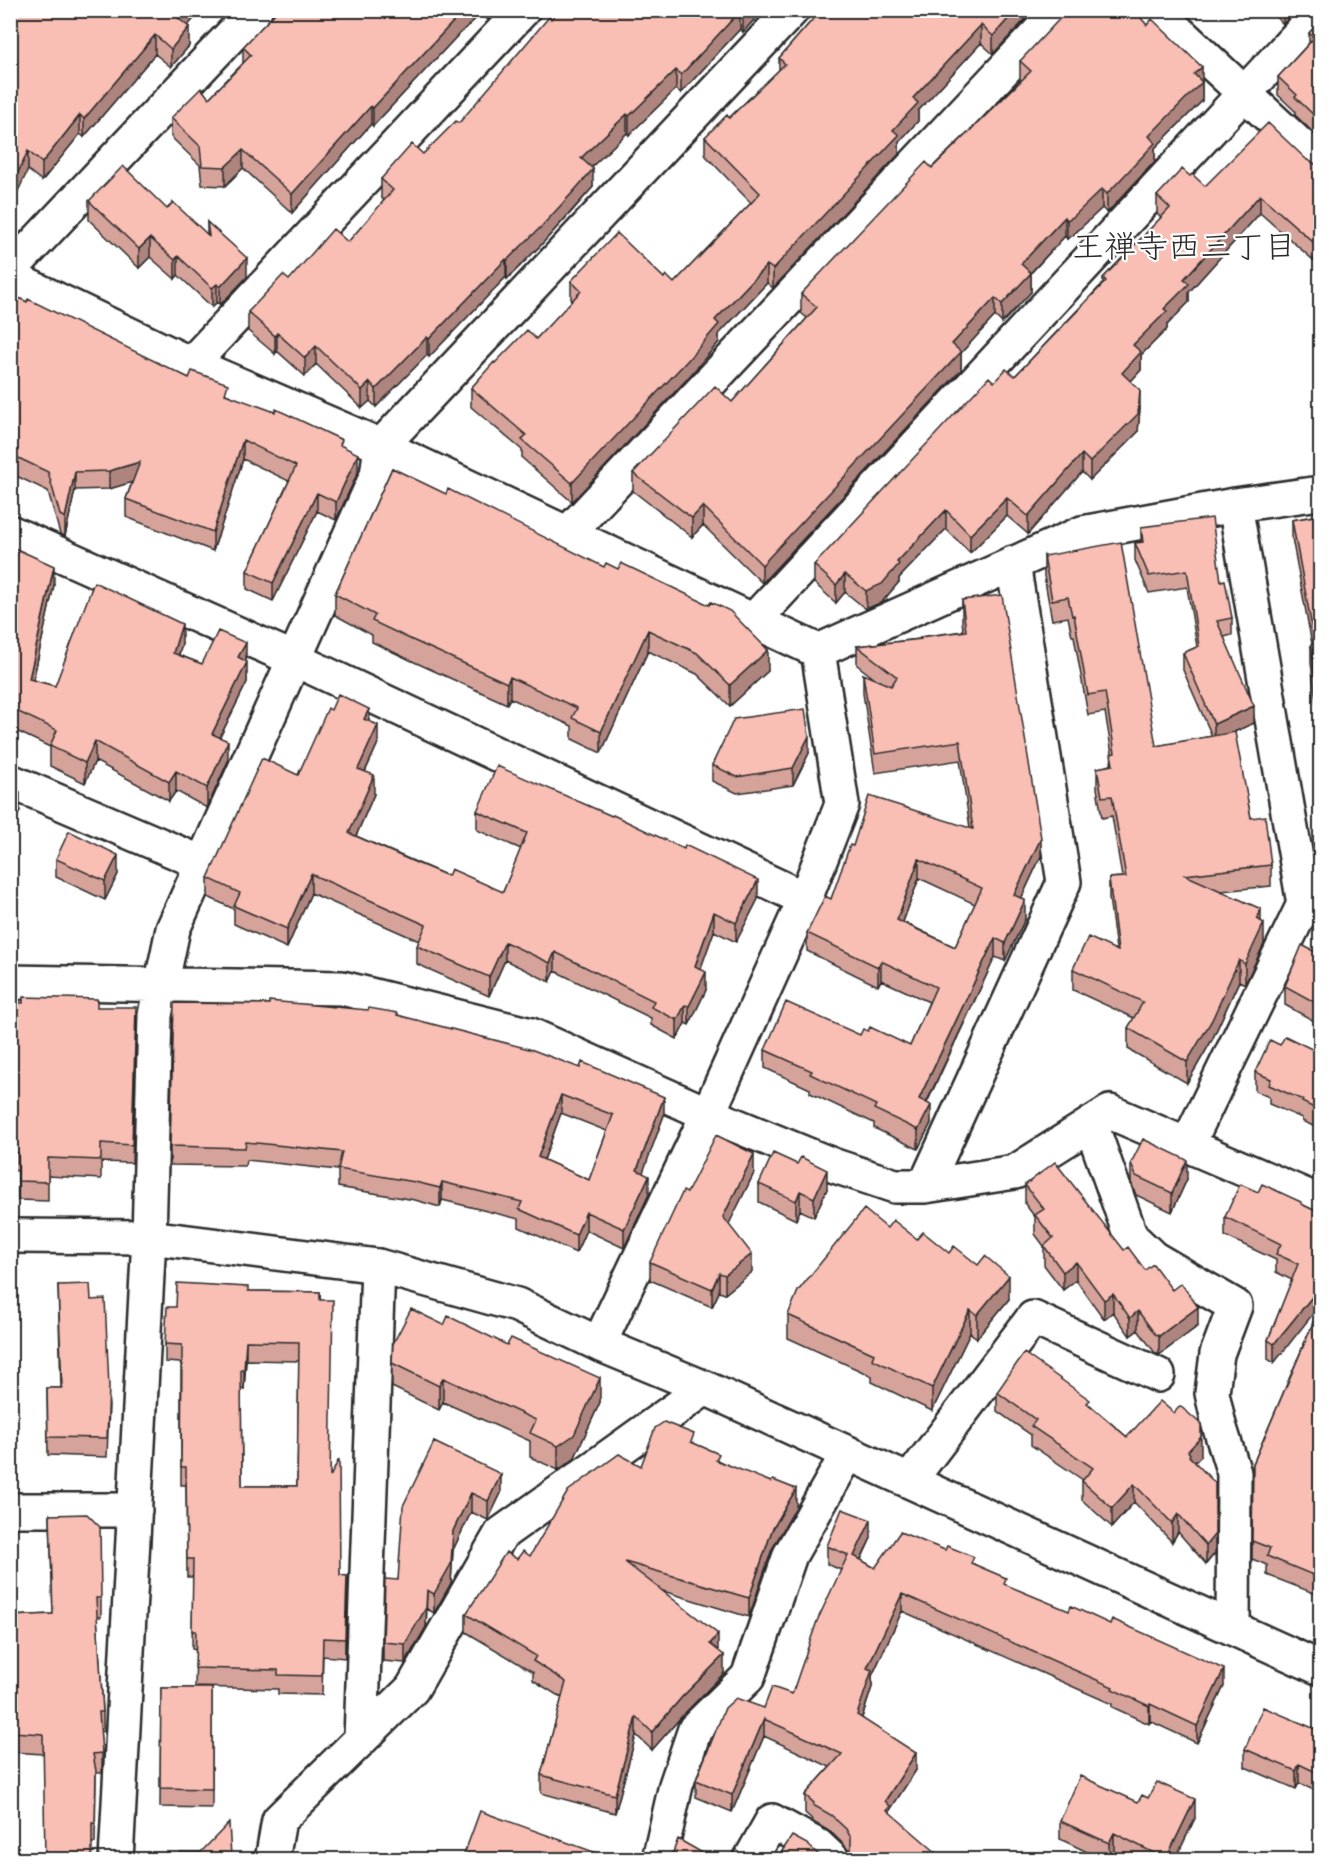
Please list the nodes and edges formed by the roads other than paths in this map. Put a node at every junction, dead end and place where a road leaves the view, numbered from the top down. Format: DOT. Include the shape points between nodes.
graph roads {
  1 [pos="255,10"];
  2 [pos="523,10"];
  3 [pos="792,10"];
  4 [pos="1060,10"];
  5 [pos="1155,10"];
  6 [pos="1320,12"];
  7 [pos="1244,94"];
  8 [pos="1320,164"];
  9 [pos="10,270"];
  10 [pos="10,277"];
  11 [pos="191,363"];
  12 [pos="381,446"];
  13 [pos="1320,493"];
  14 [pos="1235,505"];
  15 [pos="10,532"];
  16 [pos="568,533"];
  17 [pos="1013,563"];
  18 [pos="754,620"];
  19 [pos="818,651"];
  20 [pos="294,660"];
  21 [pos="10,781"];
  22 [pos="202,863"];
  23 [pos="805,899"];
  24 [pos="10,982"];
  25 [pos="161,986"];
  26 [pos="708,1114"];
  27 [pos="1091,1124"];
  28 [pos="1187,1146"];
  29 [pos="925,1186"];
  30 [pos="1320,1202"];
  31 [pos="10,1236"];
  32 [pos="149,1237"];
  33 [pos="378,1266"];
  34 [pos="599,1344"];
  35 [pos="1158,1375"];
  36 [pos="705,1388"];
  37 [pos="848,1454"];
  38 [pos="910,1480"];
  39 [pos="10,1510"];
  40 [pos="135,1510"];
  41 [pos="1233,1627"];
  42 [pos="1320,1668"];
  43 [pos="361,1739"];
  44 [pos="278,1858"];
  45 [pos="116,1860"];
  46 [pos="659,1860"];
  47 [pos="750,1860"];
  48 [pos="833,1860"];
  1 -- 9 [label="street"];
  2 -- 11 [label="street"];
  3 -- 12 [label="street"];
  4 -- 16 [label="street"];
  5 -- 7 [label="street"];
  6 -- 7 [label="street"];
  7 -- 8 [label="street"];
  7 -- 18 [label="street"];
  10 -- 11 [label="street"];
  11 -- 12 [label="street"];
  12 -- 16 [label="street"];
  12 -- 20 [label="street" via="377,475"];
  13 -- 14 [label="street"];
  14 -- 17 [label="street" via="1082,533"];
  14 -- 28 [label="street" via="1304,904"];
  15 -- 20 [label="street"];
  16 -- 18 [label="street"];
  17 -- 19 [label="street"];
  17 -- 29 [label="street" via="1064,882"];
  18 -- 19 [label="street"];
  19 -- 23 [label="street" via="842,804"];
  20 -- 22 [label="street"];
  20 -- 23 [label="street"];
  21 -- 22 [label="street"];
  22 -- 25 [label="street" via="173,929"];
  23 -- 26 [label="street"];
  24 -- 25 [label="street"];
  25 -- 26 [label="street" via="342,988 531,1035"];
  25 -- 32 [label="street" via="155,1015"];
  26 -- 29 [label="street" via="834,1166 895,1186"];
  26 -- 34 [label="street"];
  27 -- 28 [label="street" via="1110,1112"];
  27 -- 29 [label="street" via="1015,1172"];
  27 -- 41 [label="street" via="1131,1237 1153,1258 1234,1306 1217,1354 1212,1393 1234,1473"];
  28 -- 30 [label="street"];
  31 -- 32 [label="street"];
  32 -- 33 [label="street"];
  32 -- 40 [label="street"];
  33 -- 34 [label="street" via="518,1305"];
  33 -- 43 [label="street"];
  34 -- 36 [label="street"];
  35 -- 38 [label="street" via="1033,1318"];
  36 -- 37 [label="street"];
  36 -- 43 [label="street" via="501,1534 412,1689"];
  37 -- 38 [label="street"];
  37 -- 46 [label="street" via="790,1555 748,1677 695,1729 676,1785"];
  38 -- 41 [label="street"];
  39 -- 40 [label="street"];
  40 -- 45 [label="street"];
  41 -- 42 [label="street"];
  43 -- 44 [label="street" via="279,1820"];
  47 -- 48 [label="street" via="772,1821 818,1846"];
}
